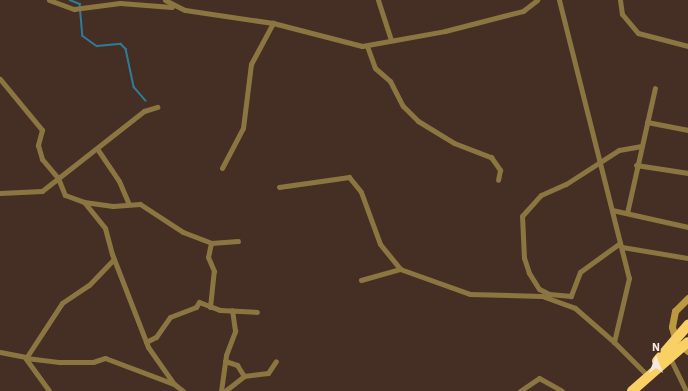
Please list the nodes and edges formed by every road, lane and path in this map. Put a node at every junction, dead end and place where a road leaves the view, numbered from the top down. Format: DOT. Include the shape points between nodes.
graph roads {
  1 [pos="49,0"];
  2 [pos="165,0"];
  3 [pos="378,0"];
  4 [pos="537,0"];
  5 [pos="559,0"];
  6 [pos="620,0"];
  7 [pos="172,6"];
  8 [pos="273,23"];
  9 [pos="391,40"];
  10 [pos="367,46"];
  11 [pos="688,46"];
  12 [pos="0,79"];
  13 [pos="655,88"];
  14 [pos="156,107"];
  15 [pos="647,122"];
  16 [pos="688,130"];
  17 [pos="642,146"];
  18 [pos="98,150"];
  19 [pos="601,163"];
  20 [pos="636,165"];
  21 [pos="222,168"];
  22 [pos="688,173"];
  23 [pos="58,178"];
  24 [pos="498,180"];
  25 [pos="279,188"];
  26 [pos="0,193"];
  27 [pos="84,202"];
  28 [pos="129,204"];
  29 [pos="612,210"];
  30 [pos="627,213"];
  31 [pos="688,227"];
  32 [pos="238,241"];
  33 [pos="211,243"];
  34 [pos="621,245"];
  35 [pos="688,258"];
  36 [pos="114,259"];
  37 [pos="400,269"];
  38 [pos="361,280"];
  39 [pos="688,298"];
  40 [pos="210,307"];
  41 [pos="232,310"];
  42 [pos="257,312"];
  43 [pos="688,325"];
  44 [pos="146,342"];
  45 [pos="614,342"];
  46 [pos="684,345"];
  47 [pos="0,352"];
  48 [pos="25,357"];
  49 [pos="670,358"];
  50 [pos="225,361"];
  51 [pos="276,361"];
  52 [pos="244,376"];
  53 [pos="645,376"];
  54 [pos="174,384"];
  55 [pos="49,391"];
  56 [pos="183,391"];
  57 [pos="221,391"];
  58 [pos="225,391"];
  59 [pos="520,391"];
  60 [pos="562,391"];
  61 [pos="632,391"];
  62 [pos="686,391"];
  1 -- 7 [label="street" via="74,8 120,3"];
  2 -- 7 [label="street"];
  3 -- 9 [label="street"];
  4 -- 9 [label="street" via="523,11 445,31"];
  5 -- 19 [label="street" via="589,126"];
  6 -- 11 [label="street" via="622,14 638,33"];
  7 -- 8 [label="street"];
  8 -- 10 [label="street"];
  8 -- 21 [label="street" via="251,64 243,128"];
  9 -- 10 [label="street"];
  10 -- 24 [label="street" via="375,68 390,81 403,106 418,121 454,143 491,157 500,170"];
  12 -- 23 [label="street" via="42,130 38,148 47,169"];
  13 -- 15 [label="street"];
  14 -- 18 [label="street" via="144,111"];
  15 -- 16 [label="street"];
  15 -- 17 [label="street"];
  17 -- 19 [label="street" via="619,150"];
  17 -- 20 [label="street"];
  18 -- 23 [label="street"];
  18 -- 28 [label="street" via="119,181"];
  19 -- 29 [label="street"];
  19 -- 34 [label="street" via="541,195 524,212 524,258 539,289 568,298 580,272"];
  20 -- 22 [label="street"];
  20 -- 30 [label="street"];
  23 -- 26 [label="street" via="38,192"];
  23 -- 27 [label="street" via="65,195"];
  25 -- 37 [label="street" via="349,177 361,192 380,244"];
  27 -- 28 [label="street" via="113,206"];
  27 -- 36 [label="street" via="106,228"];
  28 -- 33 [label="street" via="152,208 183,232"];
  29 -- 30 [label="street"];
  29 -- 34 [label="street"];
  30 -- 31 [label="street"];
  32 -- 33 [label="street"];
  33 -- 40 [label="street" via="208,257 214,271"];
  34 -- 35 [label="street"];
  34 -- 45 [label="street" via="629,278"];
  36 -- 44 [label="street"];
  36 -- 48 [label="street" via="89,285 62,303 47,329"];
  37 -- 38 [label="street"];
  37 -- 45 [label="street" via="470,294 550,298 586,315"];
  39 -- 46 [label="street" via="680,304 672,319"];
  40 -- 41 [label="street"];
  40 -- 44 [label="street" via="199,302 196,307 170,317 156,337"];
  41 -- 42 [label="street"];
  41 -- 50 [label="street" via="235,331"];
  43 -- 46 [label="highway"];
  44 -- 54 [label="street"];
  45 -- 53 [label="street"];
  46 -- 49 [label="highway"];
  46 -- 53 [label="highway"];
  47 -- 48 [label="street"];
  48 -- 54 [label="street" via="60,362 93,362 105,358"];
  48 -- 55 [label="street"];
  49 -- 53 [label="highway"];
  49 -- 62 [label="street"];
  50 -- 52 [label="street" via="237,365"];
  50 -- 57 [label="street"];
  51 -- 52 [label="street" via="268,373"];
  52 -- 58 [label="street"];
  53 -- 61 [label="highway"];
  54 -- 56 [label="street"];
  59 -- 60 [label="street" via="538,378"];
}
